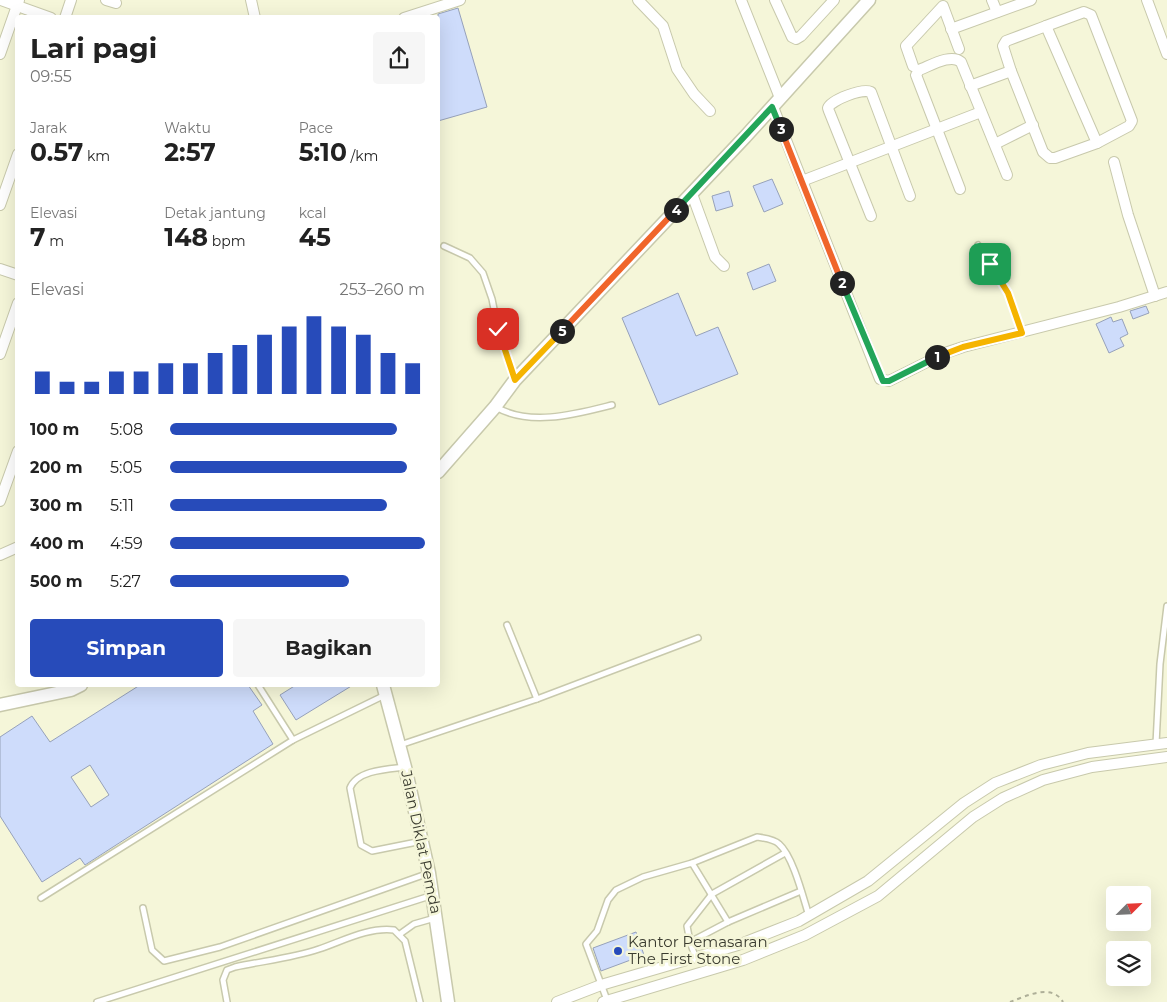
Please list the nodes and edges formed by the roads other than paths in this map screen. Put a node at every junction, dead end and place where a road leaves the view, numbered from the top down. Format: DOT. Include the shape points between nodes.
graph roads {
  1 [pos="1,0"];
  2 [pos="71,0"];
  3 [pos="251,0"];
  4 [pos="460,0"];
  5 [pos="638,0"];
  6 [pos="741,0"];
  7 [pos="775,0"];
  8 [pos="869,0"];
  9 [pos="992,0"];
  10 [pos="1031,0"];
  11 [pos="1147,0"];
  12 [pos="832,1"];
  13 [pos="18,3"];
  14 [pos="1002,7"];
  15 [pos="44,15"];
  16 [pos="66,15"];
  17 [pos="254,15"];
  18 [pos="413,15"];
  19 [pos="1046,26"];
  20 [pos="951,29"];
  21 [pos="959,49"];
  22 [pos="0,54"];
  23 [pos="1167,54"];
  24 [pos="913,66"];
  25 [pos="1011,71"];
  26 [pos="970,86"];
  27 [pos="776,103"];
  28 [pos="710,111"];
  29 [pos="980,112"];
  30 [pos="1033,125"];
  31 [pos="938,128"];
  32 [pos="1097,143"];
  33 [pos="995,144"];
  34 [pos="892,148"];
  35 [pos="15,162"];
  36 [pos="1114,162"];
  37 [pos="849,163"];
  38 [pos="1007,175"];
  39 [pos="804,180"];
  40 [pos="960,189"];
  41 [pos="692,194"];
  42 [pos="910,196"];
  43 [pos="0,205"];
  44 [pos="871,216"];
  45 [pos="978,245"];
  46 [pos="444,246"];
  47 [pos="724,266"];
  48 [pos="0,269"];
  49 [pos="15,274"];
  50 [pos="1167,292"];
  51 [pos="1155,296"];
  52 [pos="15,312"];
  53 [pos="1022,333"];
  54 [pos="0,354"];
  55 [pos="515,380"];
  56 [pos="612,405"];
  57 [pos="495,407"];
  58 [pos="15,459"];
  59 [pos="440,470"];
  60 [pos="0,501"];
  61 [pos="15,549"];
  62 [pos="0,555"];
  63 [pos="1167,606"];
  64 [pos="507,625"];
  65 [pos="698,638"];
  66 [pos="78,687"];
  67 [pos="259,687"];
  68 [pos="384,690"];
  69 [pos="537,699"];
  70 [pos="0,705"];
  71 [pos="293,740"];
  72 [pos="1167,743"];
  73 [pos="1156,744"];
  74 [pos="399,746"];
  75 [pos="1167,758"];
  76 [pos="405,767"];
  77 [pos="423,840"];
  78 [pos="785,853"];
  79 [pos="692,863"];
  80 [pos="430,873"];
  81 [pos="802,891"];
  82 [pos="712,894"];
  83 [pos="433,895"];
  84 [pos="41,898"];
  85 [pos="143,908"];
  86 [pos="809,916"];
  87 [pos="436,918"];
  88 [pos="728,922"];
  89 [pos="400,934"];
  90 [pos="690,942"];
  91 [pos="695,956"];
  92 [pos="601,985"];
  93 [pos="605,1001"];
  94 [pos="100,1002"];
  95 [pos="227,1002"];
  96 [pos="420,1002"];
  97 [pos="448,1002"];
  98 [pos="557,1002"];
  1 -- 13 [label="street"];
  2 -- 16 [label="street"];
  3 -- 17 [label="street"];
  4 -- 18 [label="street"];
  5 -- 28 [label="street" via="663,26 677,69"];
  6 -- 27 [label="street"];
  7 -- 12 [label="street" via="792,37 796,39"];
  8 -- 27 [label="street"];
  9 -- 14 [label="street"];
  10 -- 14 [label="street"];
  11 -- 23 [label="street"];
  13 -- 15 [label="street"];
  13 -- 22 [label="street"];
  14 -- 20 [label="street"];
  19 -- 25 [label="street" via="1004,43"];
  19 -- 32 [label="street"];
  19 -- 32 [label="street" via="1084,12 1091,14 1132,121 1129,126"];
  20 -- 21 [label="street"];
  20 -- 24 [label="street" via="943,6 906,46"];
  25 -- 26 [label="street"];
  25 -- 30 [label="street"];
  26 -- 29 [label="street"];
  26 -- 31 [label="street" via="961,62 954,58 917,72"];
  27 -- 39 [label="street"];
  27 -- 41 [label="street"];
  29 -- 31 [label="street"];
  29 -- 33 [label="street"];
  30 -- 32 [label="street" via="1043,152 1050,158"];
  30 -- 33 [label="street"];
  31 -- 34 [label="street"];
  31 -- 40 [label="street"];
  33 -- 38 [label="street"];
  34 -- 37 [label="street"];
  34 -- 37 [label="street" via="871,92 861,91 831,103 828,108"];
  34 -- 42 [label="street"];
  35 -- 43 [label="street"];
  36 -- 51 [label="street"];
  37 -- 39 [label="street"];
  37 -- 44 [label="street"];
  39 -- 53 [label="street" via="880,379 889,381 963,347"];
  41 -- 47 [label="street" via="715,257"];
  41 -- 55 [label="street"];
  45 -- 53 [label="lane" via="1008,293"];
  46 -- 55 [label="lane" via="470,258 483,273"];
  48 -- 49 [label="street"];
  50 -- 51 [label="street"];
  51 -- 53 [label="street"];
  52 -- 54 [label="street"];
  55 -- 57 [label="street"];
  56 -- 57 [label="lane" via="547,417 506,413"];
  57 -- 59 [label="street"];
  58 -- 60 [label="street"];
  61 -- 62 [label="street"];
  63 -- 73 [label="lane"];
  64 -- 69 [label="lane"];
  65 -- 69 [label="lane"];
  66 -- 70 [label="street"];
  67 -- 71 [label="lane"];
  68 -- 71 [label="lane"];
  68 -- 74 [label="street, Jalan Diklat Pemda"];
  69 -- 74 [label="lane"];
  71 -- 84 [label="lane"];
  72 -- 73 [label="street"];
  73 -- 86 [label="street" via="1088,753 1040,765 995,783 964,803 868,880"];
  74 -- 76 [label="street, Jalan Diklat Pemda"];
  75 -- 93 [label="street" via="1092,768 1043,780 1003,798 973,817 878,896 805,935 743,960"];
  76 -- 77 [label="street, Jalan Diklat Pemda"];
  76 -- 77 [label="lane" via="382,770 352,782 350,788 361,845 372,851"];
  77 -- 80 [label="street, Jalan Diklat Pemda"];
  78 -- 79 [label="lane" via="779,844 757,837"];
  78 -- 81 [label="lane"];
  78 -- 82 [label="lane"];
  79 -- 82 [label="lane"];
  79 -- 92 [label="lane" via="643,877 616,890 608,900 597,931 586,944"];
  80 -- 83 [label="street, Jalan Diklat Pemda"];
  80 -- 85 [label="lane" via="220,946 164,961 152,950"];
  81 -- 86 [label="lane"];
  81 -- 88 [label="lane"];
  82 -- 88 [label="lane"];
  82 -- 90 [label="lane" via="687,926"];
  83 -- 87 [label="street, Jalan Diklat Pemda"];
  83 -- 94 [label="lane"];
  86 -- 91 [label="street" via="738,945"];
  87 -- 89 [label="lane" via="414,924"];
  87 -- 97 [label="street, Jalan Diklat Pemda"];
  88 -- 90 [label="lane"];
  89 -- 95 [label="lane" via="384,929 335,941 319,949 227,970 223,980"];
  89 -- 96 [label="lane" via="405,941"];
  90 -- 91 [label="lane"];
  91 -- 92 [label="street"];
  92 -- 93 [label="lane"];
  92 -- 98 [label="street"];
}
